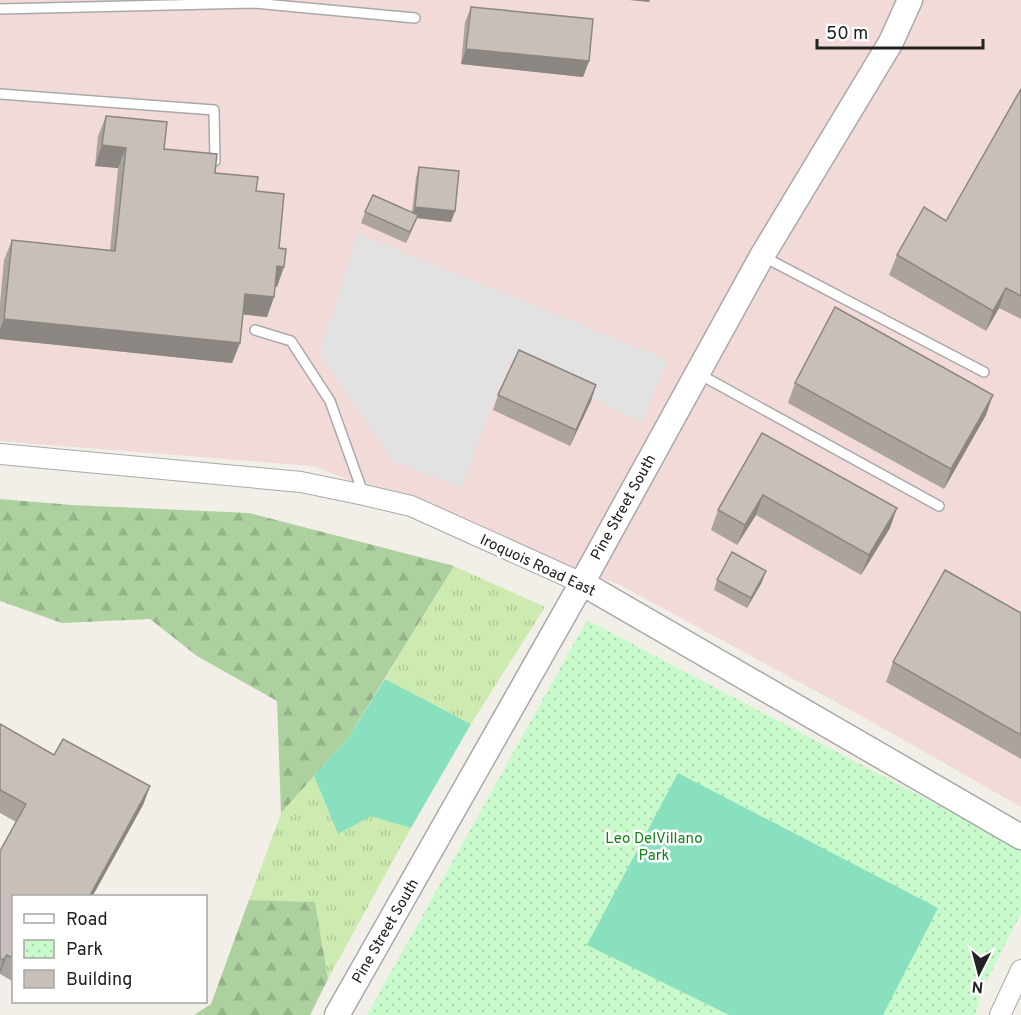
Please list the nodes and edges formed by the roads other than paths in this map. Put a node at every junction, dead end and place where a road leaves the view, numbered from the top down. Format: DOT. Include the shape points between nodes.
graph roads {
  1 [pos="910,0"];
  2 [pos="0,9"];
  3 [pos="415,18"];
  4 [pos="0,94"];
  5 [pos="215,161"];
  6 [pos="762,256"];
  7 [pos="255,330"];
  8 [pos="984,372"];
  9 [pos="697,373"];
  10 [pos="0,454"];
  11 [pos="364,495"];
  12 [pos="939,506"];
  13 [pos="582,583"];
  14 [pos="1021,837"];
  15 [pos="1021,970"];
  16 [pos="337,1015"];
  17 [pos="1000,1015"];
  1 -- 6 [label="street, Pine Street South" via="891,42"];
  2 -- 3 [label="lane" via="253,3"];
  4 -- 5 [label="lane" via="214,110"];
  6 -- 8 [label="lane"];
  6 -- 9 [label="street, Pine Street South"];
  7 -- 11 [label="lane" via="291,341 330,401"];
  9 -- 12 [label="lane"];
  9 -- 13 [label="street, Pine Street South"];
  10 -- 11 [label="street, Iroquois Road East" via="301,482"];
  11 -- 13 [label="street, Iroquois Road East" via="411,506"];
  13 -- 14 [label="street, Iroquois Road East"];
  13 -- 16 [label="street, Pine Street South"];
  15 -- 17 [label="street"];
}
